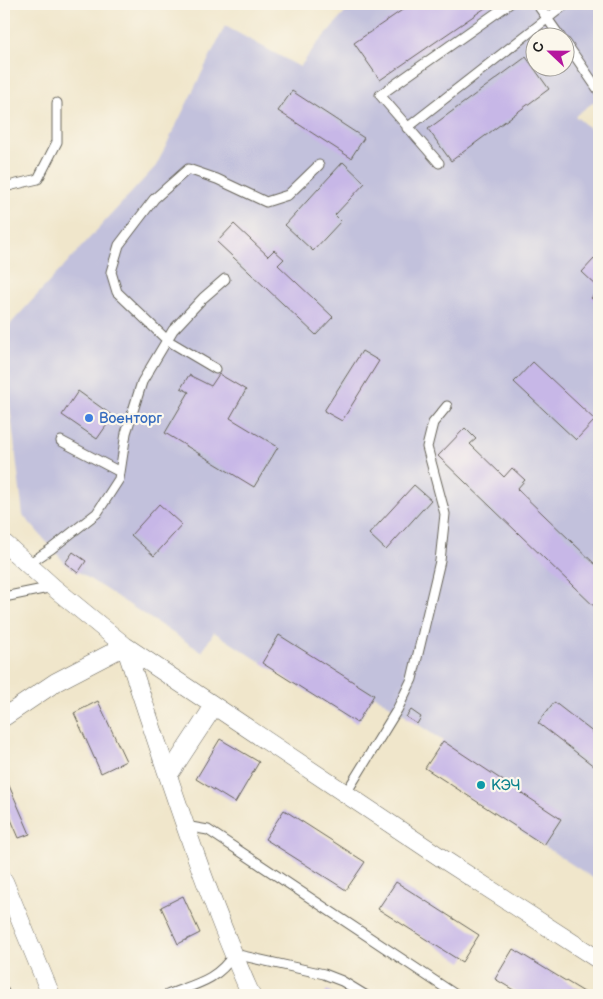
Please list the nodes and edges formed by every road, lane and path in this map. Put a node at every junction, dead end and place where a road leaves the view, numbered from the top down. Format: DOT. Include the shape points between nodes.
graph roads {
  1 [pos="508,4"];
  2 [pos="537,4"];
  3 [pos="566,4"];
  4 [pos="548,18"];
  5 [pos="554,28"];
  6 [pos="576,58"];
  7 [pos="599,91"];
  8 [pos="57,103"];
  9 [pos="407,128"];
  10 [pos="439,163"];
  11 [pos="319,165"];
  12 [pos="4,187"];
  13 [pos="225,279"];
  14 [pos="167,340"];
  15 [pos="216,369"];
  16 [pos="447,406"];
  17 [pos="61,441"];
  18 [pos="120,472"];
  19 [pos="4,543"];
  20 [pos="27,565"];
  21 [pos="53,587"];
  22 [pos="4,597"];
  23 [pos="126,646"];
  24 [pos="214,706"];
  25 [pos="4,716"];
  26 [pos="168,776"];
  27 [pos="346,793"];
  28 [pos="185,826"];
  29 [pos="4,881"];
  30 [pos="234,954"];
  31 [pos="599,960"];
  32 [pos="4,992"];
  33 [pos="5,995"];
  34 [pos="51,995"];
  35 [pos="167,995"];
  36 [pos="251,995"];
  37 [pos="365,995"];
  38 [pos="456,995"];
  1 -- 9 [label="lane" via="380,95"];
  2 -- 4 [label="lane"];
  3 -- 4 [label="lane"];
  4 -- 5 [label="lane"];
  4 -- 9 [label="lane"];
  6 -- 7 [label="lane"];
  8 -- 12 [label="lane" via="57,142 38,179"];
  9 -- 10 [label="lane"];
  11 -- 14 [label="lane" via="288,195 266,202 188,169 154,199 119,245 111,272 117,292"];
  13 -- 14 [label="lane" via="179,323"];
  14 -- 15 [label="lane"];
  14 -- 18 [label="lane" via="142,382 126,434"];
  16 -- 27 [label="lane" via="432,423 427,447 445,514 438,569 412,680"];
  17 -- 18 [label="lane"];
  18 -- 20 [label="lane" via="119,479 97,513"];
  19 -- 20 [label="street"];
  20 -- 21 [label="street"];
  21 -- 22 [label="lane"];
  21 -- 23 [label="street"];
  23 -- 24 [label="street"];
  23 -- 25 [label="street" via="56,682"];
  23 -- 26 [label="street"];
  24 -- 26 [label="street"];
  24 -- 27 [label="street"];
  26 -- 28 [label="street"];
  27 -- 31 [label="street"];
  28 -- 30 [label="street"];
  28 -- 38 [label="lane" via="208,830"];
  29 -- 34 [label="street"];
  30 -- 35 [label="lane" via="226,967 212,978"];
  30 -- 36 [label="street"];
  30 -- 37 [label="lane" via="324,974"];
  32 -- 33 [label="lane"];
}
